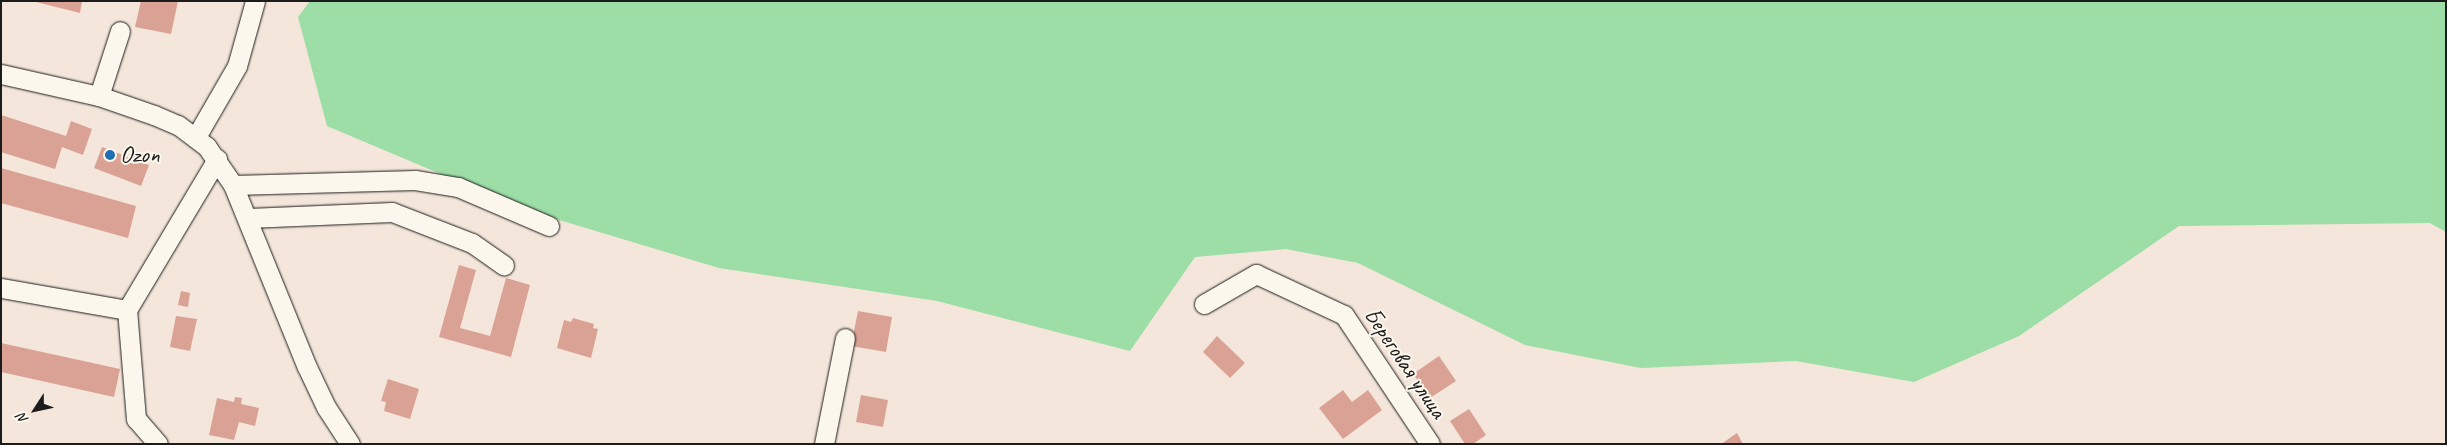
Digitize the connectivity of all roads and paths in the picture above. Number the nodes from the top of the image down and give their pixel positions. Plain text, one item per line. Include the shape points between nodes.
1 (255, 1) edge
2 (120, 31) dead end
3 (1, 74) edge
4 (99, 96) junction
5 (196, 137) junction
6 (217, 159) junction
7 (233, 185) junction
8 (248, 218) junction
9 (549, 226) dead end
10 (504, 265) dead end
11 (1, 288) edge
12 (1204, 304) dead end
13 (127, 310) junction
14 (845, 338) dead end
15 (158, 444) edge
16 (350, 444) edge
17 (824, 444) edge
18 (1430, 444) edge

1 - 5 street via 238,66
2 - 4 street
3 - 4 street
4 - 5 street via 154,115
5 - 6 street
6 - 7 street
6 - 13 street
7 - 8 street
7 - 9 street via 415,180 458,187
8 - 10 street via 392,212 472,243
8 - 16 street via 307,367 326,408
11 - 13 street
12 - 18 street, Береговая улица via 1256,274 1344,315
13 - 15 street via 136,419
14 - 17 street

